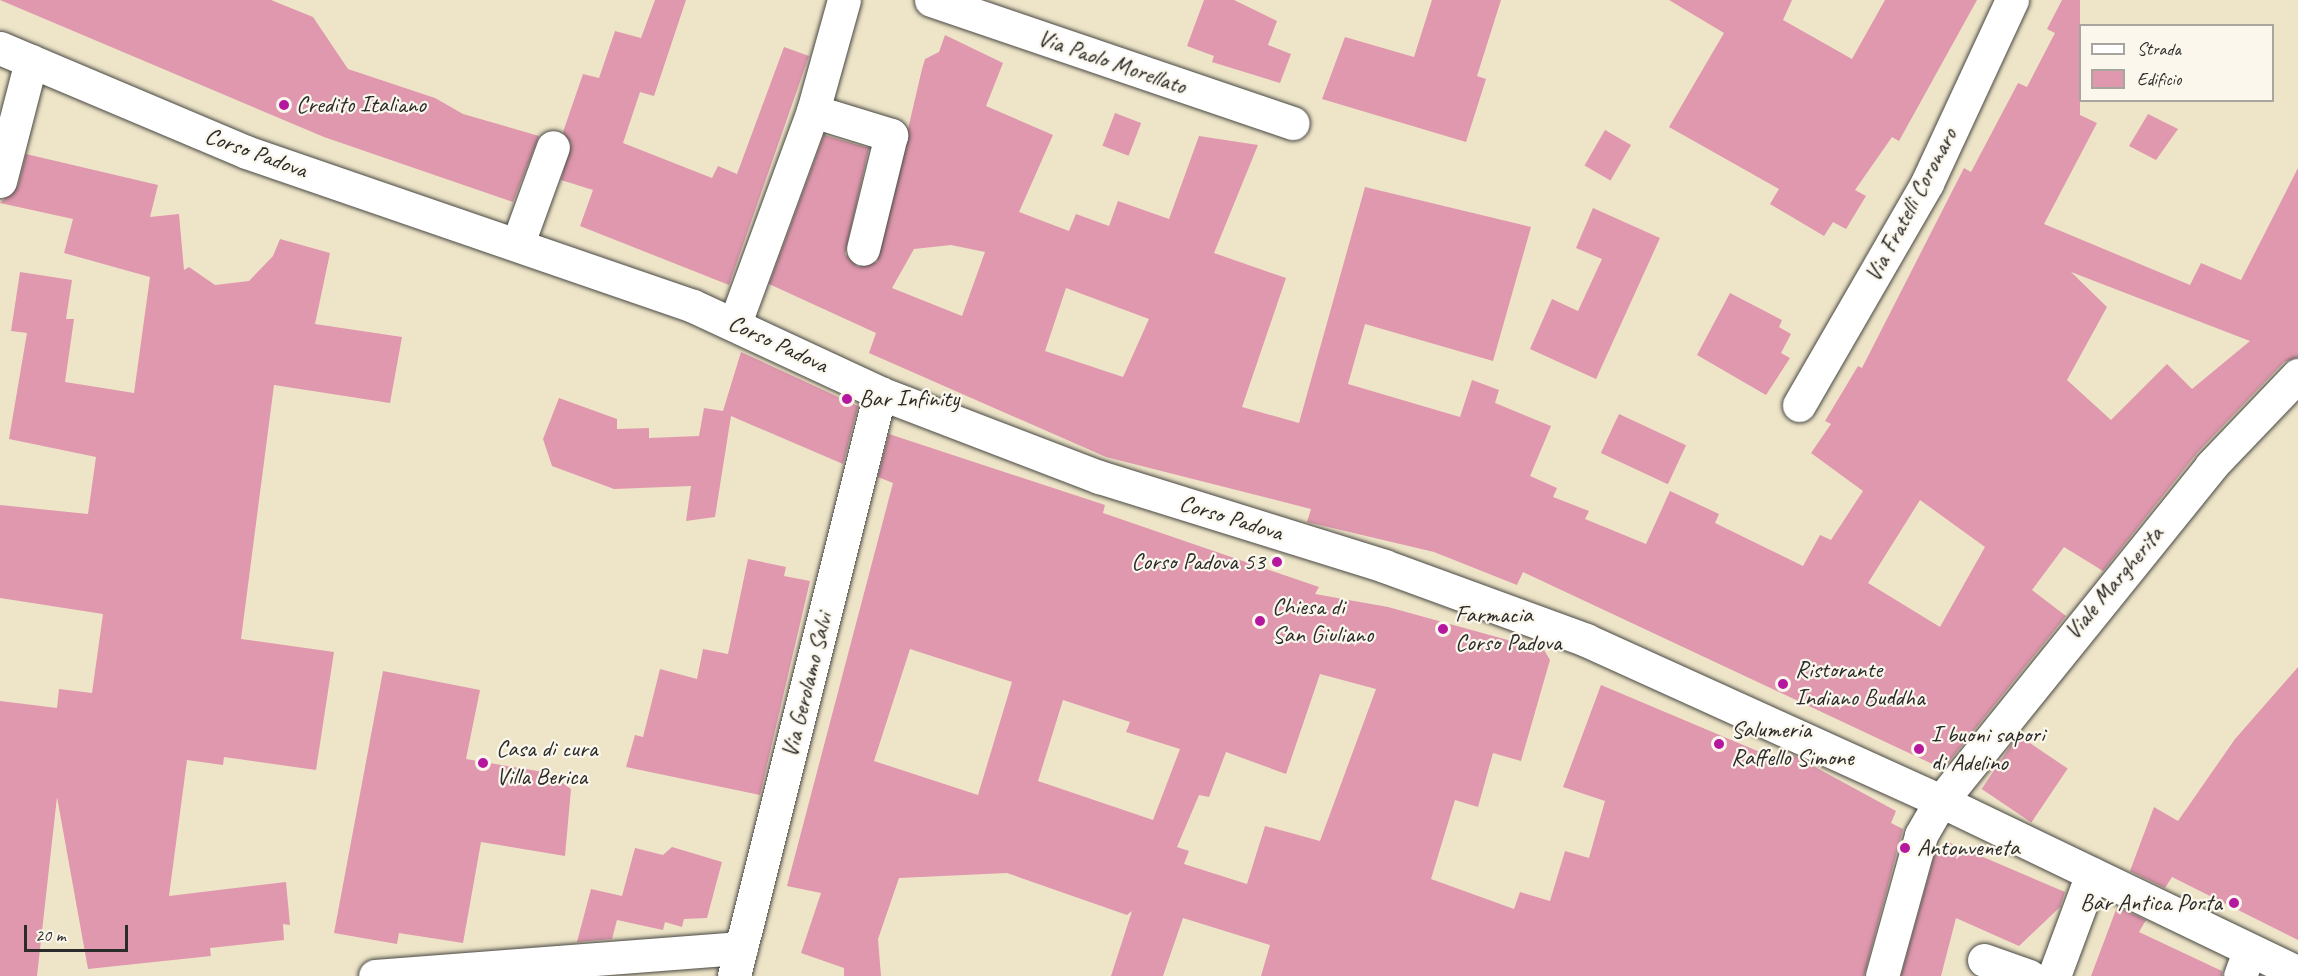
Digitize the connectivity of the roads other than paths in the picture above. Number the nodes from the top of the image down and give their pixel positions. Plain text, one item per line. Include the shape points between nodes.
1 (844, 0) edge
2 (931, 0) edge
3 (2013, 0) edge
4 (0, 48) edge
5 (31, 61) junction
6 (813, 111) junction
7 (1293, 123) dead end
8 (553, 147) dead end
9 (0, 181) edge
10 (518, 243) junction
11 (863, 249) dead end
12 (735, 323) junction
13 (2298, 375) edge
14 (880, 393) junction
15 (1799, 405) dead end
16 (1941, 801) junction
17 (2092, 873) junction
18 (1984, 960) dead end
19 (738, 962) edge
20 (2244, 964) edge
21 (2298, 973) edge
22 (375, 976) edge
23 (1882, 976) edge
24 (2029, 976) edge
25 (2054, 976) edge

1 - 6 street
2 - 7 street, Via Paolo Morellato
3 - 15 street, Via Fratelli Coronaro via 1927,183
4 - 5 street, Corso Padova
5 - 9 street
5 - 10 street, Corso Padova via 246,152
6 - 11 street via 891,135
6 - 12 street
8 - 10 street
10 - 12 street, Corso Padova
12 - 14 street, Corso Padova
13 - 16 street, Viale Margherita via 2211,466
14 - 16 street, Corso Padova via 1099,477 1384,566 1586,640
14 - 19 street, Via Gerolamo Salvi
16 - 17 street, Corso Padova
16 - 23 street, Viale Margherita via 1921,835
17 - 20 street, Corso Padova
17 - 25 street
18 - 24 street
19 - 22 street
20 - 21 street, Corso Padova

